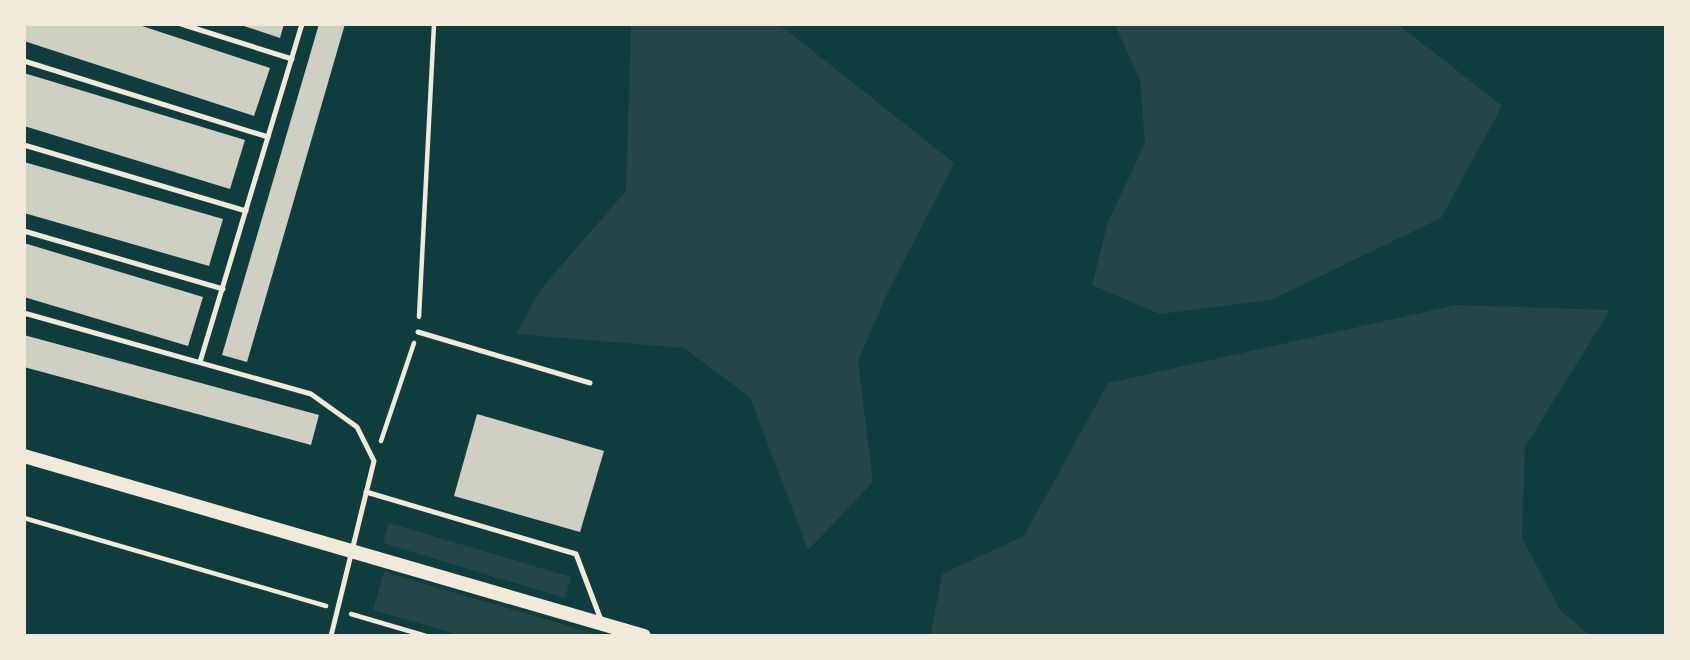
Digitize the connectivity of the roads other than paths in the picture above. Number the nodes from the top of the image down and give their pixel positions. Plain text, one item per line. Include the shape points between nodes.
1 (181, 24) edge
2 (302, 24) edge
3 (292, 59) junction
4 (24, 61) edge
5 (268, 136) junction
6 (24, 145) edge
7 (246, 211) junction
8 (24, 231) edge
9 (223, 289) junction
10 (24, 313) edge
11 (418, 332) road end
12 (200, 362) junction
13 (590, 383) dead end
14 (24, 456) edge
15 (366, 492) junction
16 (352, 551) junction
17 (602, 623) junction
18 (331, 635) edge
19 (644, 635) edge

1 - 3 lane
2 - 3 lane
3 - 5 lane
4 - 5 lane
5 - 7 lane
6 - 7 lane
7 - 9 lane
8 - 9 lane
9 - 12 lane
10 - 12 lane
11 - 13 lane
12 - 15 lane via 311,394 357,427 374,461
14 - 16 main road
15 - 16 lane
15 - 17 lane via 576,554
16 - 17 main road
16 - 18 lane
17 - 19 main road

